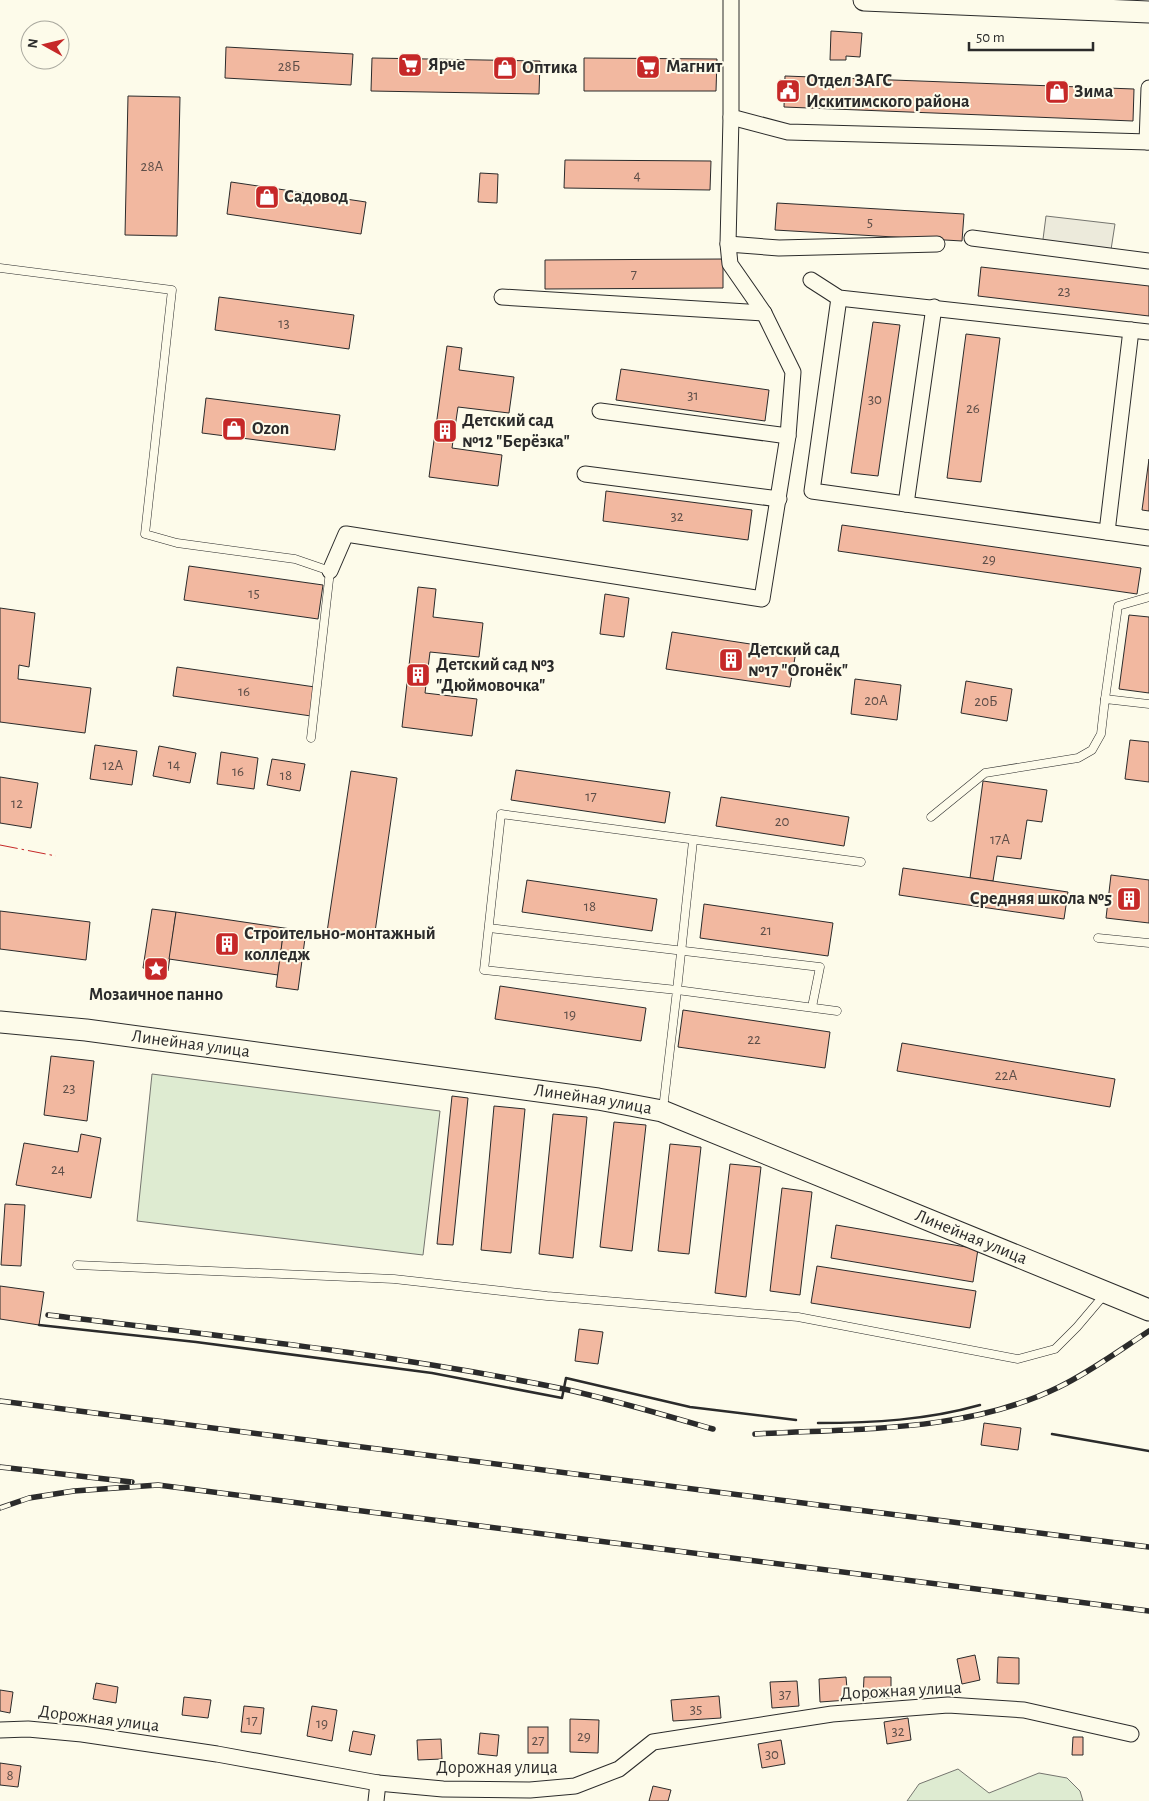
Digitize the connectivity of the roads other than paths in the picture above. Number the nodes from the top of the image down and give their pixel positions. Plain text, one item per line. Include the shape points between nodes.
1 (731, 0) edge
2 (864, 0) edge
3 (1149, 12) edge
4 (1149, 88) edge
5 (731, 116) junction
6 (1148, 142) edge
7 (972, 238) dead end
8 (728, 244) junction
9 (937, 244) dead end
10 (1149, 261) edge
11 (0, 268) edge
12 (811, 280) dead end
13 (502, 297) dead end
14 (839, 298) junction
15 (934, 307) junction
16 (764, 313) junction
17 (1131, 330) junction
18 (1149, 332) edge
19 (600, 411) dead end
20 (788, 436) junction
21 (585, 474) dead end
22 (779, 498) junction
23 (906, 504) junction
24 (1107, 532) junction
25 (1149, 538) edge
26 (330, 571) junction
27 (1149, 597) edge
28 (1106, 699) junction
29 (1149, 704) edge
30 (311, 738) dead end
31 (931, 817) dead end
32 (693, 841) junction
33 (861, 862) dead end
34 (489, 928) junction
35 (1098, 938) dead end
36 (1149, 943) edge
37 (681, 951) junction
38 (677, 990) junction
39 (812, 1007) junction
40 (837, 1011) dead end
41 (0, 1022) edge
42 (662, 1111) junction
43 (76, 1265) dead end
44 (1106, 1292) junction
45 (1149, 1310) edge
46 (0, 1730) edge
47 (1131, 1734) dead end
48 (378, 1783) junction
49 (376, 1801) edge

1 - 5 street
2 - 3 main road
4 - 6 street
5 - 6 street via 788,132
5 - 8 street
7 - 10 street
8 - 9 street via 779,248
8 - 16 street via 730,264
11 - 26 lane via 172,290 145,534 177,543 295,559
12 - 14 street
13 - 16 street
14 - 15 street
14 - 23 street via 812,491
15 - 17 street
15 - 23 street
16 - 20 street via 793,372
17 - 18 street
17 - 24 street
19 - 20 street
20 - 22 street
21 - 22 street
22 - 26 street via 762,599 346,534
23 - 24 street
24 - 25 street
26 - 30 lane
27 - 28 lane via 1118,606
28 - 29 lane
28 - 31 lane via 1101,734 1092,750 1078,758 985,773
32 - 33 lane
32 - 34 lane via 501,814
32 - 37 lane
34 - 37 lane
34 - 38 lane via 484,970
35 - 36 lane
37 - 38 lane
37 - 39 lane via 820,967
38 - 39 lane
38 - 42 lane
39 - 40 lane
41 - 42 main road, Линейная улица via 105,1032 598,1099
42 - 44 main road, Линейная улица
43 - 44 lane via 394,1279 798,1318 1018,1359 1055,1349
44 - 45 main road, Линейная улица
46 - 48 street, Дорожная улица via 82,1734
47 - 48 street, Дорожная улица via 1024,1710 948,1705 832,1714 653,1742 620,1769 575,1786 520,1790 443,1789
48 - 49 street

